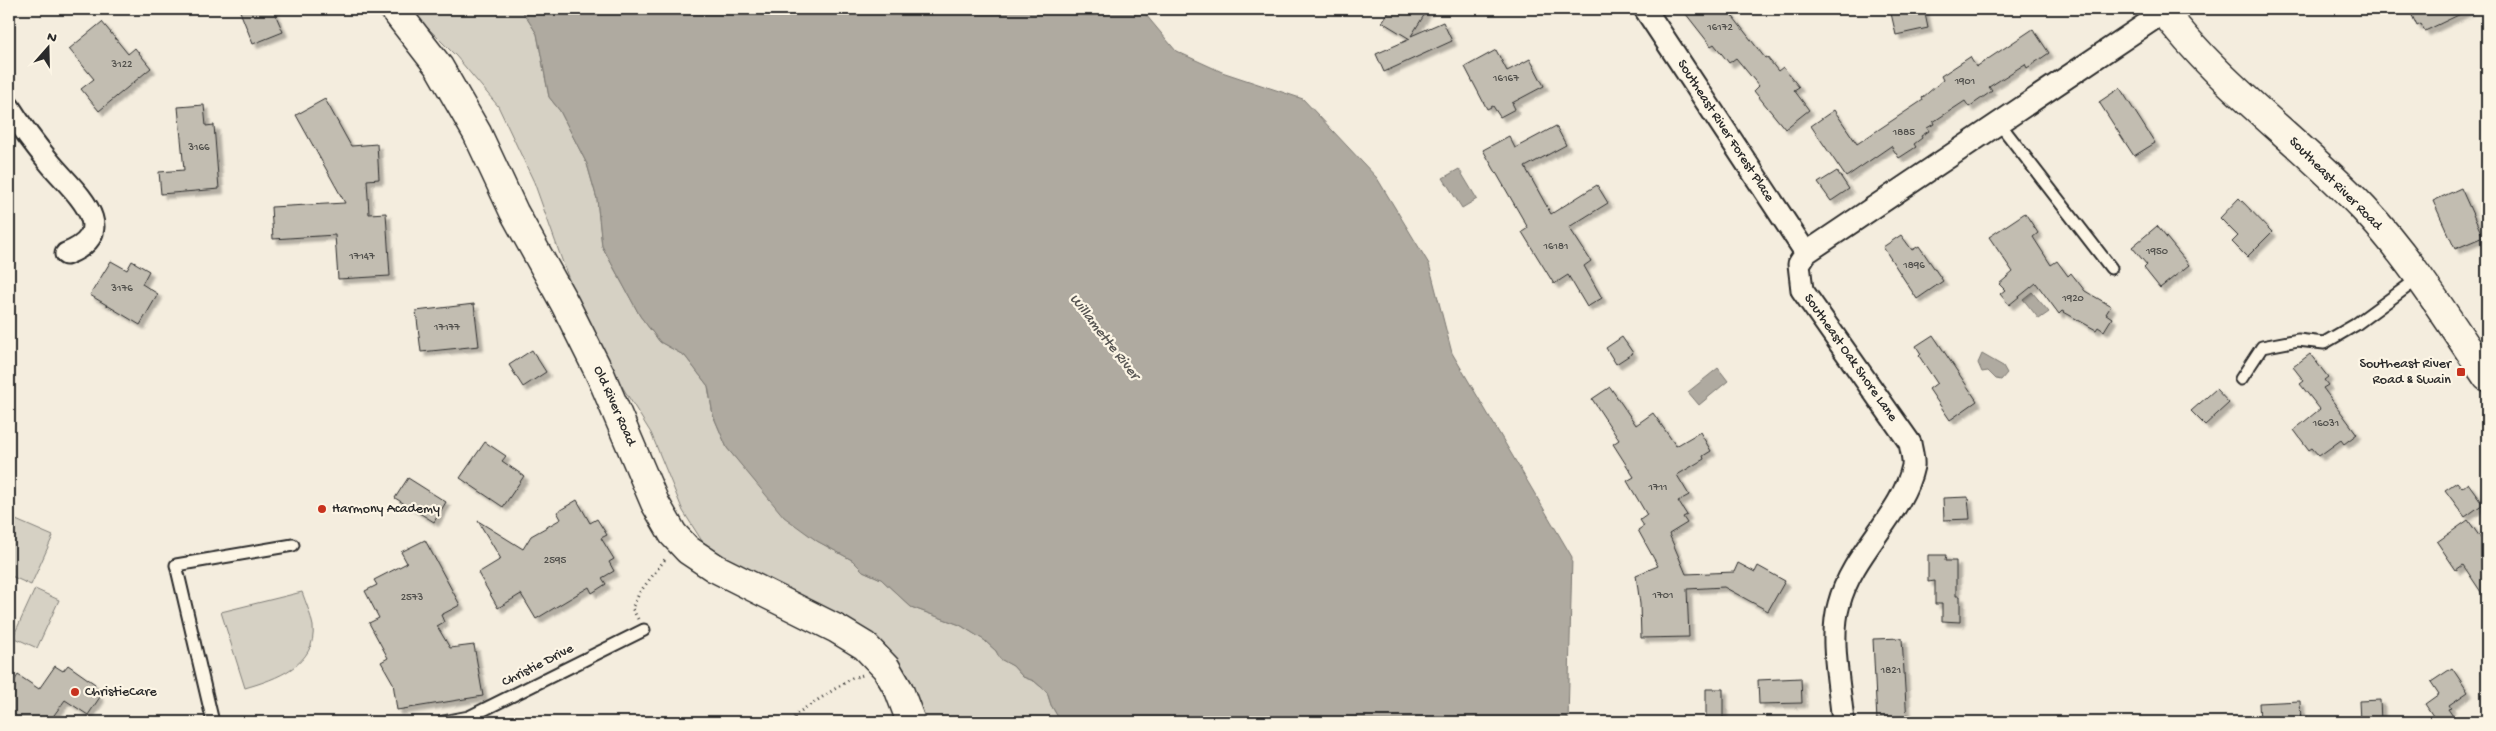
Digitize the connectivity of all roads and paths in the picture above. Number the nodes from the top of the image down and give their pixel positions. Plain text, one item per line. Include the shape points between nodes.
1 (394, 9) edge
2 (1644, 9) edge
3 (2163, 10) edge
4 (9, 107) edge
5 (1999, 123) junction
6 (1806, 253) junction
7 (66, 254) dead end
8 (2112, 268) dead end
9 (2419, 278) junction
10 (2487, 377) edge
11 (2241, 379) dead end
12 (682, 543) junction
13 (293, 545) dead end
14 (644, 630) joint
15 (852, 678) dead end
16 (213, 722) edge
17 (444, 722) edge
18 (792, 722) edge
19 (911, 722) edge
20 (1843, 722) edge

1 - 12 street, Old River Road via 439,67 477,133 514,212 601,376 655,503 672,534
2 - 6 street, Southeast River Forest Place
3 - 5 street
3 - 9 street, Southeast River Road via 2232,86 2365,210
4 - 7 street via 28,136 91,211 93,225 88,239 78,249
5 - 6 street
5 - 8 lane
6 - 20 street, Southeast Oak Shore Lane via 1799,264 1802,290 1910,443 1913,464 1898,501 1863,551 1838,604 1835,632
9 - 10 street, Southeast River Road
9 - 11 lane via 2355,325 2324,343 2298,340 2262,348
12 - 14 path via 659,564 632,608
12 - 19 street, Old River Road via 714,568 844,632 865,646 886,668 899,690
13 - 16 lane via 176,565
14 - 17 lane, Christie Drive via 470,717
15 - 18 path via 796,714

